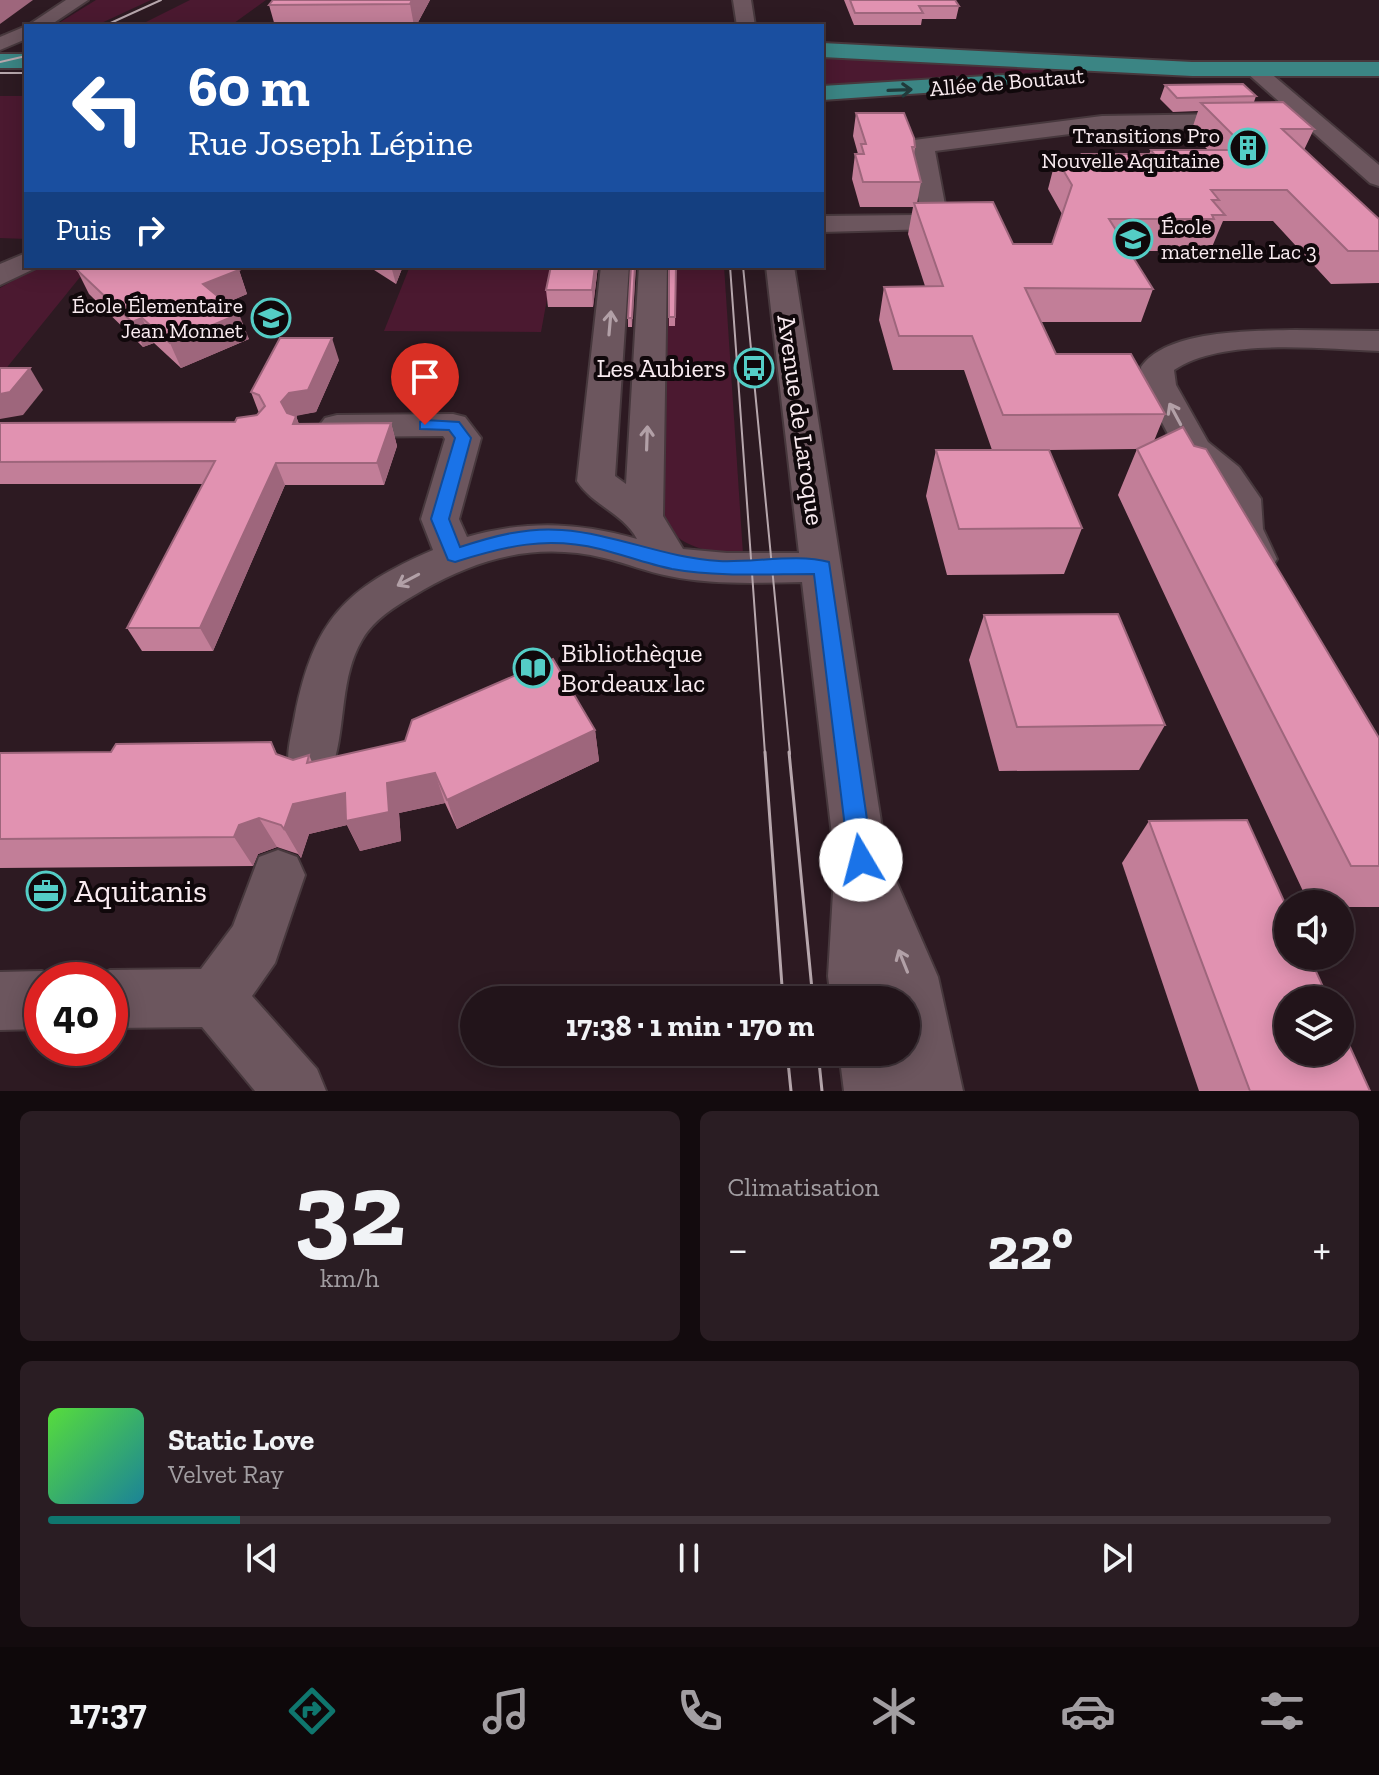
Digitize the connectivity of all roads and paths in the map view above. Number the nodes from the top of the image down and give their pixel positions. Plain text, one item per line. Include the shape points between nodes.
1 (79, 0) edge
2 (742, 0) edge
3 (39, 24) edge
4 (746, 24) edge
5 (824, 50) edge
6 (8, 54) edge
7 (1192, 69) junction
8 (1254, 69) junction
9 (1379, 69) edge
10 (24, 78) edge
11 (824, 93) edge
12 (1312, 120) junction
13 (1379, 178) edge
14 (824, 224) edge
15 (24, 263) edge
16 (615, 268) edge
17 (653, 268) edge
18 (780, 268) edge
19 (0, 276) edge
20 (1379, 341) edge
21 (310, 426) edge
22 (644, 516) junction
23 (455, 555) junction
24 (670, 562) junction
25 (822, 567) junction
26 (1275, 588) edge
27 (310, 766) edge
28 (861, 860) junction
29 (278, 875) dead end
30 (858, 986) edge
31 (215, 998) junction
32 (128, 999) edge
33 (24, 1000) edge
34 (0, 1001) edge
35 (871, 1066) edge
36 (295, 1091) edge
37 (875, 1091) edge
38 (932, 1091) edge

1 - 3 street
2 - 4 street
5 - 7 main road, Allée de Boutaut
6 - 10 main road
7 - 8 main road, Allée de Boutaut
11 -> 7 main road, Allée de Boutaut
8 - 9 main road, Allée de Boutaut
8 - 12 street
12 - 13 street
12 - 14 street via 1102,123 922,145 933,210 923,223
15 - 19 street
22 -> 16 street via 596,481
22 -> 17 street
18 - 25 street, Avenue de Laroque
26 -> 20 street via 1243,529 1242,499 1226,476 1194,449 1159,385 1157,367 1166,358 1222,343
21 - 23 street via 453,425 463,438 440,519
22 - 24 street
23 - 24 street via 511,538 562,536
23 -> 27 street via 378,596 347,627 328,671
24 - 25 street via 718,568
25 - 28 street, Avenue de Laroque
28 - 30 street, Avenue de Laroque
38 -> 28 street, Avenue de Laroque via 909,977
29 - 31 street via 255,943
31 - 32 street
31 - 36 street
33 - 34 street
35 - 37 street

